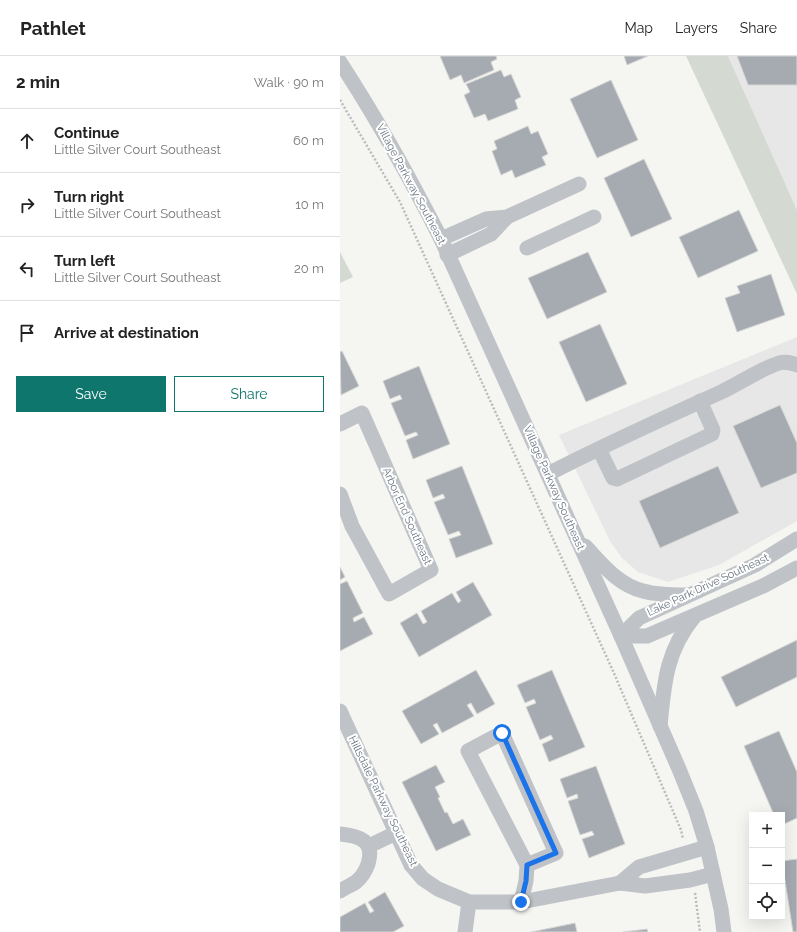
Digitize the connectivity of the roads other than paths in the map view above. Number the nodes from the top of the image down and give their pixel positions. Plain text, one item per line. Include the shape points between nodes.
1 (340, 62) edge
2 (579, 184) dead end
3 (507, 217) junction
4 (594, 217) dead end
5 (441, 239) junction
6 (527, 248) dead end
7 (447, 255) junction
8 (797, 365) edge
9 (700, 401) junction
10 (340, 424) edge
11 (599, 449) junction
12 (548, 474) junction
13 (340, 494) edge
14 (346, 530) edge
15 (576, 537) junction
16 (797, 539) edge
17 (797, 568) edge
18 (689, 596) junction
19 (694, 616) junction
20 (621, 636) junction
21 (340, 711) edge
22 (660, 728) junction
23 (396, 833) junction
24 (340, 834) edge
25 (369, 846) junction
26 (707, 847) junction
27 (527, 865) junction
28 (713, 874) junction
29 (620, 883) junction
30 (340, 892) edge
31 (470, 902) junction
32 (521, 902) junction
33 (465, 932) edge
34 (724, 932) edge

1 - 5 street, Village Parkway Southeast via 369,106
2 - 3 street
3 - 5 street via 486,219
3 - 7 street via 491,234
4 - 6 street
5 - 7 street, Village Parkway Southeast
7 - 12 street, Village Parkway Southeast
8 - 9 street via 781,362
9 - 11 street
9 - 11 street via 713,430 712,434 617,479 613,478
10 - 14 street, Arbor End Southeast via 362,413 431,570 389,594
11 - 12 street
12 - 15 street, Village Parkway Southeast
13 - 14 street, Arbor End Southeast
15 - 18 street via 612,574 627,585 657,594
15 - 20 street, Village Parkway Southeast
16 - 18 street, Lake Park Drive Southeast via 755,565
17 - 19 street, Lake Park Drive Southeast
18 - 20 street, Lake Park Drive Southeast via 639,618
19 - 20 street, Lake Park Drive Southeast via 647,636
19 - 22 street via 670,657
20 - 22 street, Village Parkway Southeast
21 - 23 street, Hillsdale Parkway Southeast
22 - 26 street, Village Parkway Southeast via 696,811
23 - 25 street
23 - 31 street, Hillsdale Parkway Southeast via 411,865 423,879 438,889
24 - 25 street via 351,835
25 - 30 street via 370,857 366,869 356,881
26 - 28 street, Village Parkway Southeast
26 - 29 street, Hillsdale Parkway Southeast via 639,867
27 - 27 street via 468,751 502,733 556,853
27 - 32 street
28 - 29 street, Hillsdale Parkway Southeast via 645,886
28 - 34 street, Village Parkway Southeast
29 - 32 street, Hillsdale Parkway Southeast
31 - 32 street, Hillsdale Parkway Southeast
31 - 33 street

